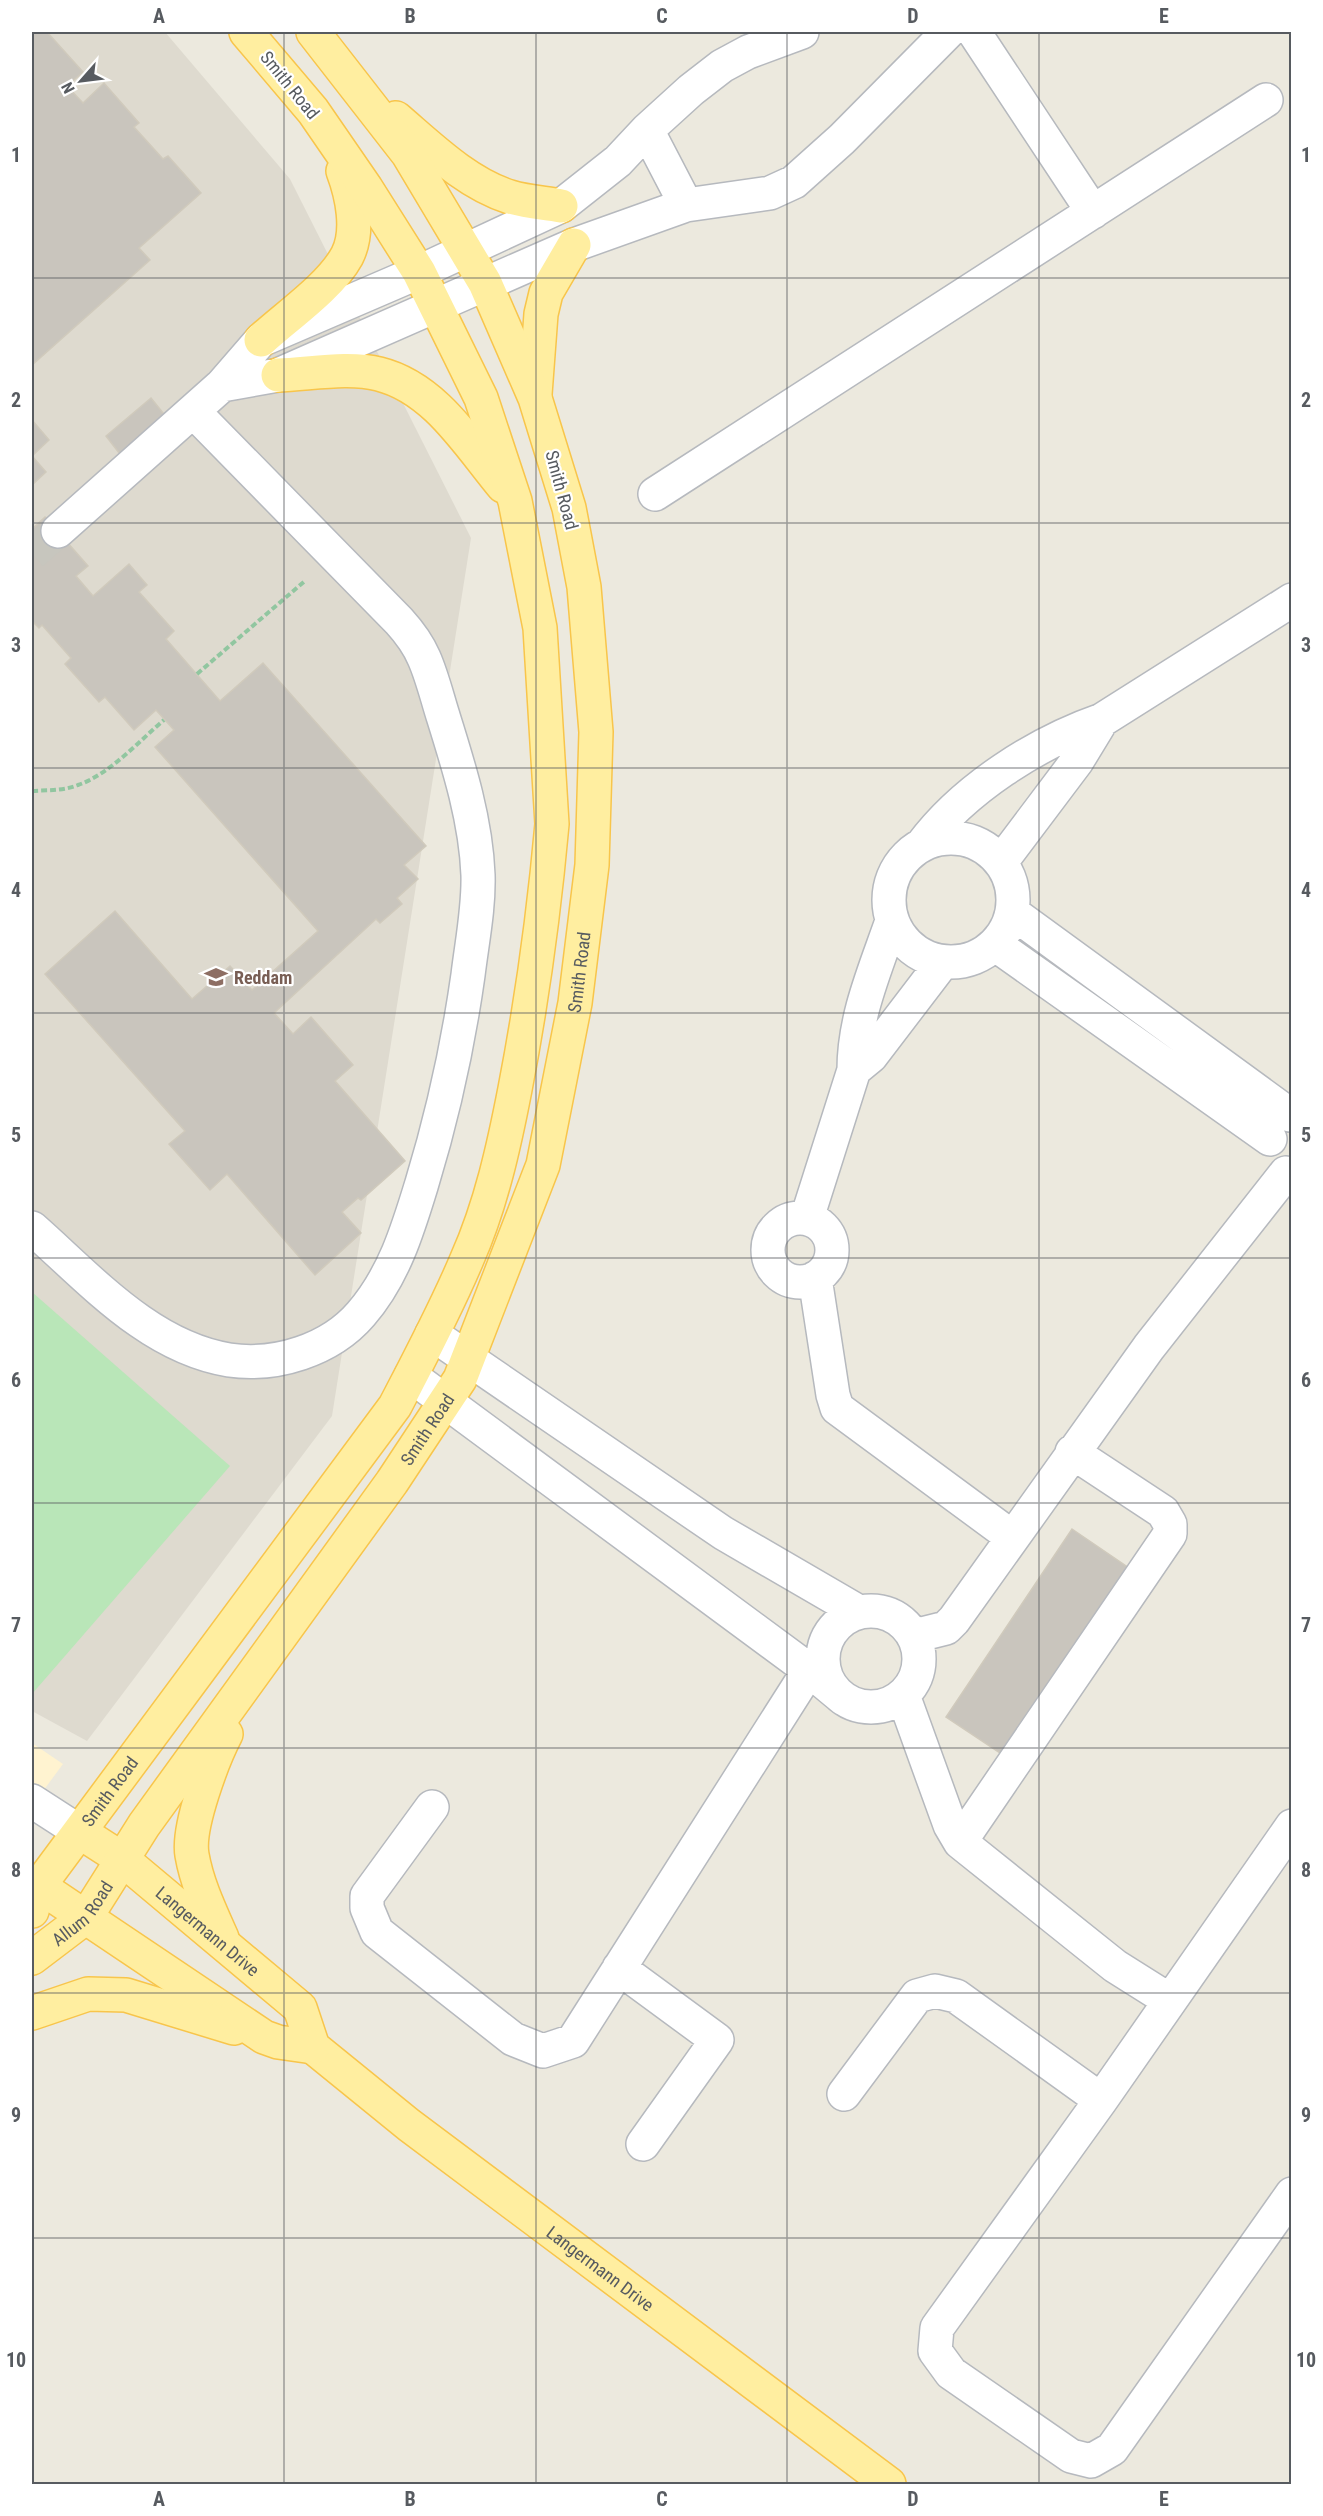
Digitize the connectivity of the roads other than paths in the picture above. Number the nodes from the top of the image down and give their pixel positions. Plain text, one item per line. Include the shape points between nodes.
1 (246, 32) edge
2 (313, 32) edge
3 (802, 32) edge
4 (948, 32) edge
5 (974, 32) edge
6 (356, 84) junction
7 (1266, 100) dead end
8 (647, 130) junction
9 (332, 140) junction
10 (686, 205) junction
11 (561, 206) junction
12 (1093, 212) junction
13 (574, 245) junction
14 (467, 250) junction
15 (419, 272) junction
16 (485, 283) junction
17 (435, 304) junction
18 (261, 340) junction
19 (278, 375) junction
20 (222, 385) junction
21 (535, 398) junction
22 (193, 411) junction
23 (656, 494) dead end
24 (515, 501) junction
25 (58, 531) tunnel mouth
26 (1292, 600) edge
27 (1102, 720) junction
28 (552, 824) junction
29 (594, 826) junction
30 (922, 845) junction
31 (1001, 862) junction
32 (1013, 913) junction
33 (892, 921) junction
34 (996, 945) junction
35 (942, 963) junction
36 (1129, 997) junction
37 (1110, 1026) junction
38 (854, 1070) junction
39 (1284, 1123) edge
40 (1288, 1174) edge
41 (807, 1218) junction
42 (32, 1228) edge
43 (815, 1278) junction
44 (432, 1334) junction
45 (469, 1358) junction
46 (411, 1376) junction
47 (446, 1401) junction
48 (1072, 1452) junction
49 (1012, 1537) junction
50 (859, 1612) junction
51 (914, 1636) junction
52 (266, 1658) junction
53 (809, 1670) junction
54 (903, 1695) junction
55 (844, 1700) junction
56 (32, 1801) edge
57 (432, 1807) dead end
58 (1292, 1826) edge
59 (80, 1832) junction
60 (960, 1842) junction
61 (122, 1859) junction
62 (34, 1893) edge
63 (86, 1917) junction
64 (224, 1943) junction
65 (32, 1958) edge
66 (619, 1968) junction
67 (1169, 2000) junction
68 (32, 2013) edge
69 (264, 2037) junction
70 (313, 2047) junction
71 (844, 2094) dead end
72 (1101, 2100) junction
73 (644, 2144) dead end
74 (1292, 2194) edge
75 (889, 2484) edge

1 - 9 main road, Smith Road via 313,111
2 - 6 main road, Smith Road
3 - 8 street via 722,66
4 - 10 street via 794,182 770,193
5 - 12 street
6 - 11 main road via 451,165 491,189 511,197
6 - 14 main road, Smith Road via 408,154
7 - 12 street
8 - 10 street
8 - 11 street via 618,162
9 - 15 main road, Smith Road
9 - 18 main road via 352,194 354,213 348,255 325,283
10 - 13 street
11 - 14 street
12 - 23 street
13 - 16 street
13 - 21 main road via 546,293
14 - 15 street
14 - 16 main road, Smith Road
15 - 17 main road, Smith Road
15 - 18 street
16 - 17 street
16 - 21 main road, Smith Road
17 - 19 street
17 - 24 main road, Smith Road via 481,398
18 - 20 street
19 - 20 street
19 - 24 main road via 377,374 404,383 426,396
20 - 22 street
21 - 29 main road, Smith Road via 569,508 584,587 596,732
22 - 25 street
22 - 42 street via 399,621 424,658 457,760 477,848 476,915 456,1049 438,1130 408,1229 392,1267 359,1316 337,1335 291,1356 230,1360 168,1339 145,1327
24 - 28 main road, Smith Road via 540,628
26 - 27 street
27 - 30 street via 1074,729 1028,755 956,806
27 - 31 street via 1077,761
28 - 29 main road
28 - 44 main road, Smith Road via 531,1011 501,1158 468,1258
29 - 45 main road, Smith Road via 575,1003 543,1165
30 - 31 street via 943,838 964,839 985,848
30 - 33 street via 903,861 891,883
31 - 32 street via 1012,887
32 - 34 street
32 - 36 street
33 - 35 street via 912,948
33 - 38 street via 859,1014
34 - 35 street via 971,960
34 - 37 street
35 - 38 street via 871,1056
36 - 37 street
36 - 39 street
37 - 39 street
38 - 41 street
39 - 40 street via 1272,1158
40 - 48 street via 1149,1347
41 - 43 street via 824,1229 832,1248 827,1266
41 - 43 street via 789,1219 779,1225 768,1243 768,1253 783,1278 805,1282
43 - 49 street via 837,1408
44 - 45 street
44 - 46 main road, Smith Road
45 - 47 main road, Smith Road
45 - 50 street via 723,1533
46 - 47 street
46 - 59 main road, Smith Road via 395,1406
47 - 52 main road, Smith Road
47 - 53 street
48 - 49 street
48 - 60 street via 1163,1512 1170,1524 1170,1534
49 - 51 street via 946,1628
50 - 51 street via 890,1615 904,1623
50 - 55 street via 844,1618 825,1643 825,1674
51 - 54 street via 919,1667
52 - 61 main road, Smith Road
52 - 64 main road via 216,1755 199,1805 191,1852 204,1898
53 - 55 street
53 - 66 street
54 - 55 street via 875,1708
54 - 60 street via 950,1825
56 - 59 street
57 - 66 street via 367,1896 367,1908 377,1932 513,2039 543,2051 573,2041
58 - 67 street
59 - 61 main road, Langermann Drive
59 - 62 main road
60 - 67 street via 1115,1966
61 - 63 main road, Allum Road
61 - 64 main road, Langermann Drive
62 - 63 main road
63 - 65 main road, Allum Road
63 - 69 main road
64 - 70 main road, Langermann Drive via 300,2008
66 - 73 street via 717,2040
67 - 72 street
68 - 69 main road via 88,1994 126,1995
69 - 70 main road
70 - 75 main road, Langermann Drive via 409,2126
71 - 72 street via 917,1996 935,1991 956,1996
72 - 74 street via 937,2328 935,2351 951,2373 1071,2456 1091,2462 1112,2449

